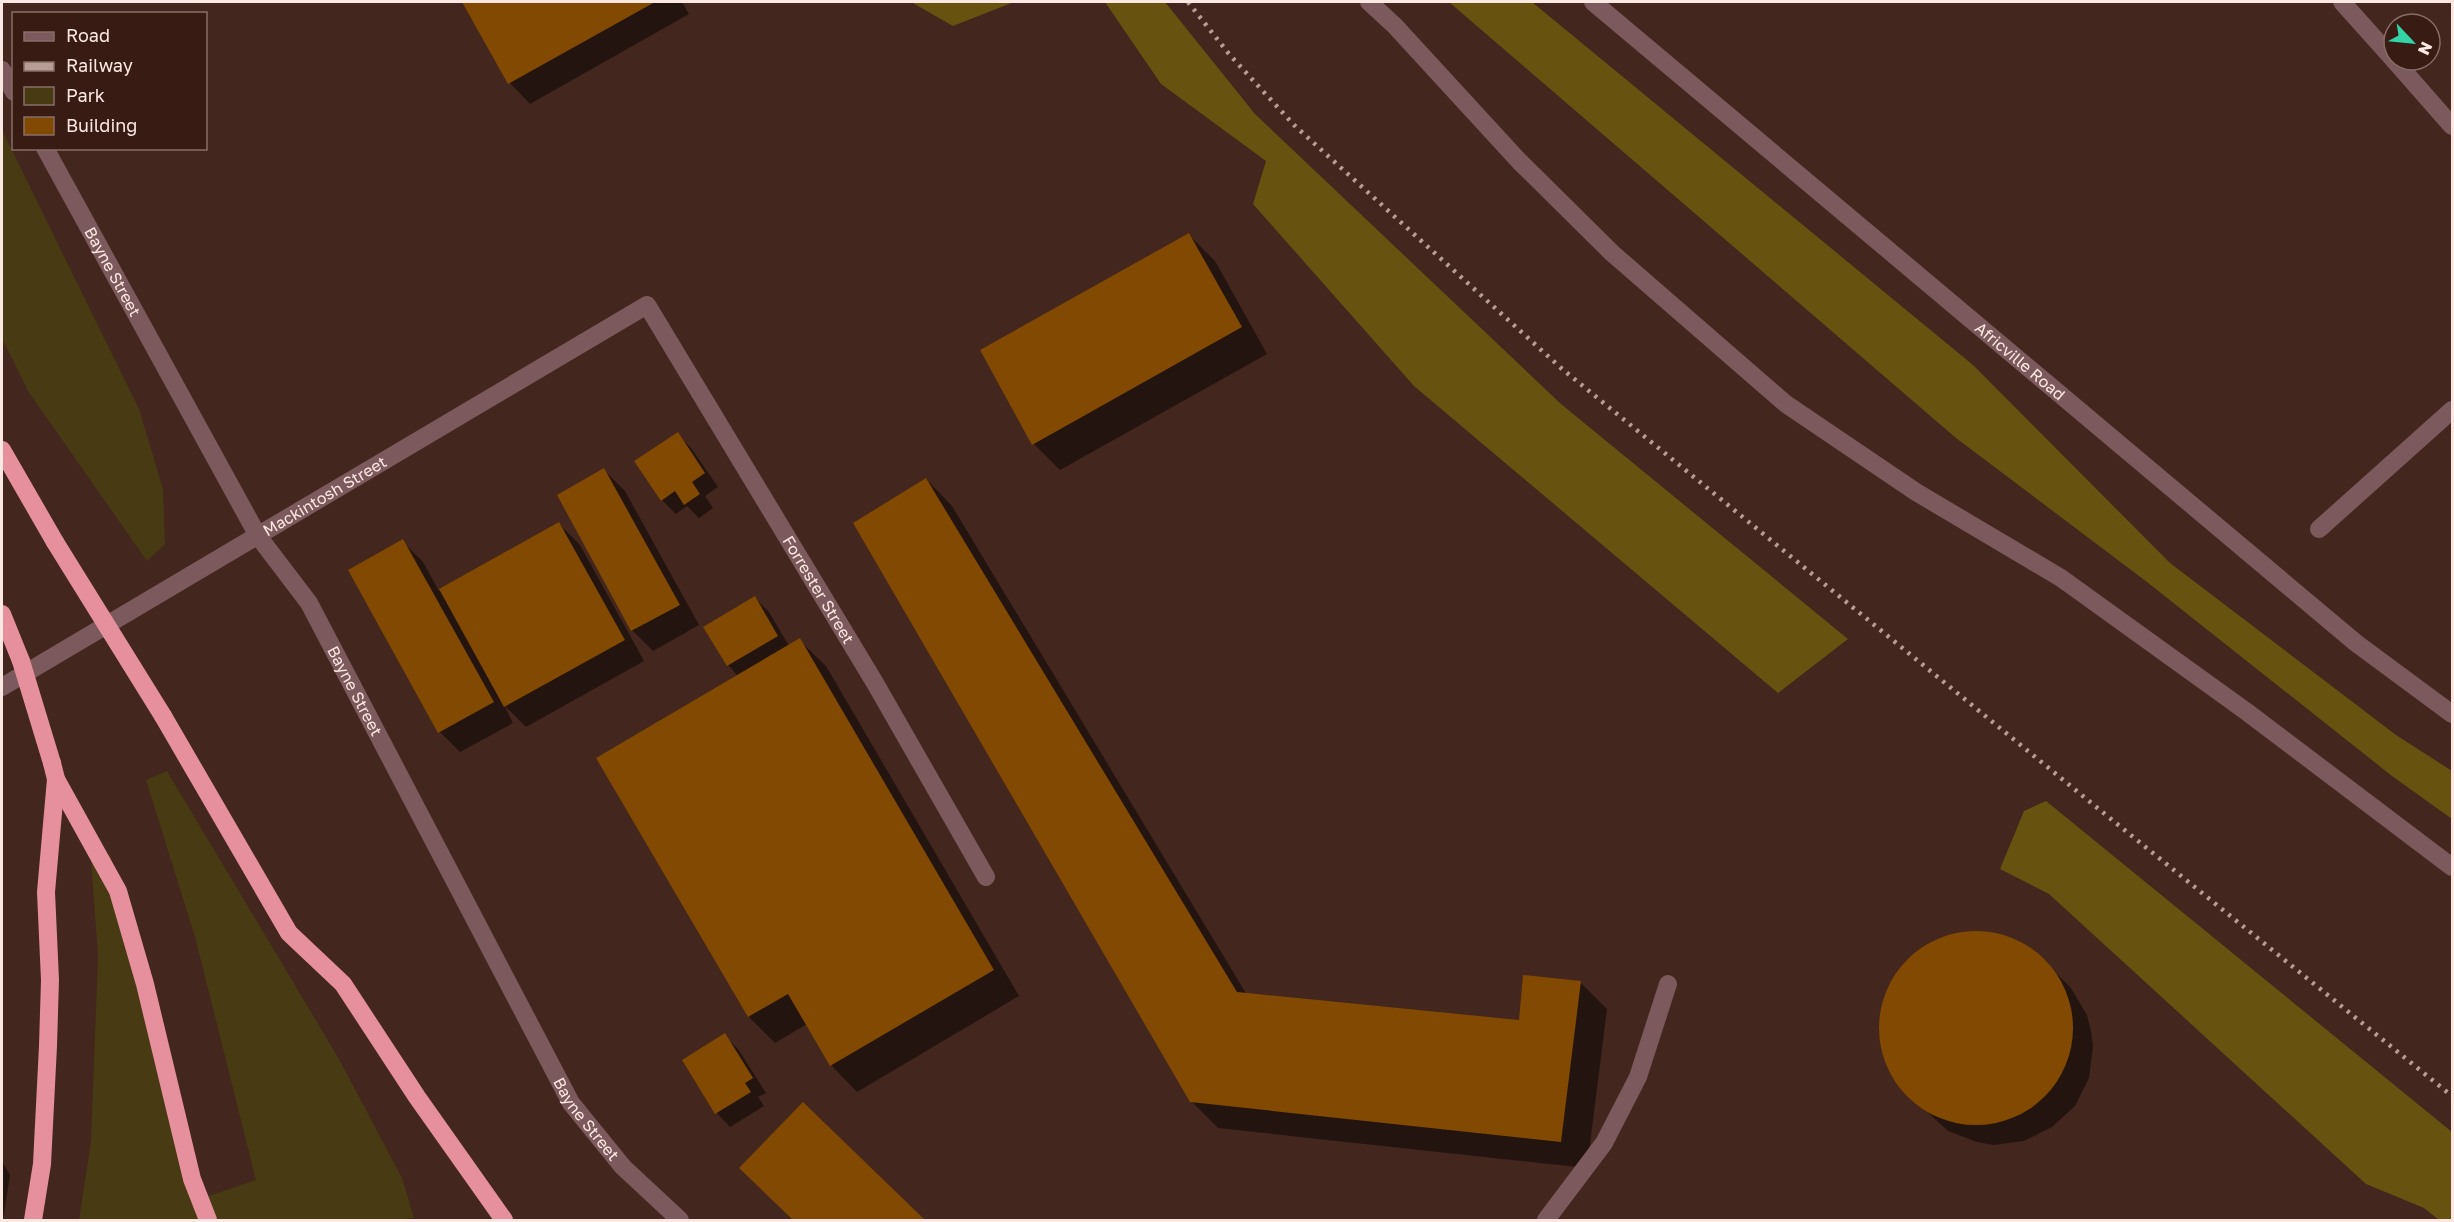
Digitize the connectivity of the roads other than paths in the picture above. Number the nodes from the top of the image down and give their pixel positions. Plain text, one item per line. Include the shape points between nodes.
1 (1369, 2) edge
2 (1593, 2) edge
3 (2342, 2) edge
4 (2382, 47) edge
5 (2, 70) edge
6 (2405, 72) edge
7 (12, 88) edge
8 (2452, 126) edge
9 (46, 150) edge
10 (647, 305) joint
11 (2452, 410) edge
12 (2, 450) edge
13 (2319, 530) dead end
14 (258, 536) junction
15 (2, 614) edge
16 (2, 687) edge
17 (2452, 714) edge
18 (54, 771) junction
19 (2452, 867) edge
20 (986, 877) dead end
21 (1668, 984) dead end
22 (33, 1221) edge
23 (208, 1221) edge
24 (504, 1221) edge
25 (680, 1221) edge
26 (1546, 1221) edge

1 - 19 street via 1612,253 1786,404 1916,492 2061,578
2 - 17 street, Africville Road via 2356,643
3 - 4 street
5 - 7 street
6 - 8 street
9 - 14 street, Bayne Street
10 - 14 street, Mackintosh Street
10 - 20 street, Forrester Street via 875,683
11 - 13 street
12 - 24 highway, bridge via 289,933 343,984
14 - 16 street, Mackintosh Street
14 - 25 street, Bayne Street via 309,603 571,1103 623,1167
15 - 18 highway, bridge via 21,661
18 - 22 highway via 46,892 50,980 47,1070 42,1164
18 - 23 highway via 118,891 145,984 192,1179
21 - 26 street via 1638,1077 1604,1143

